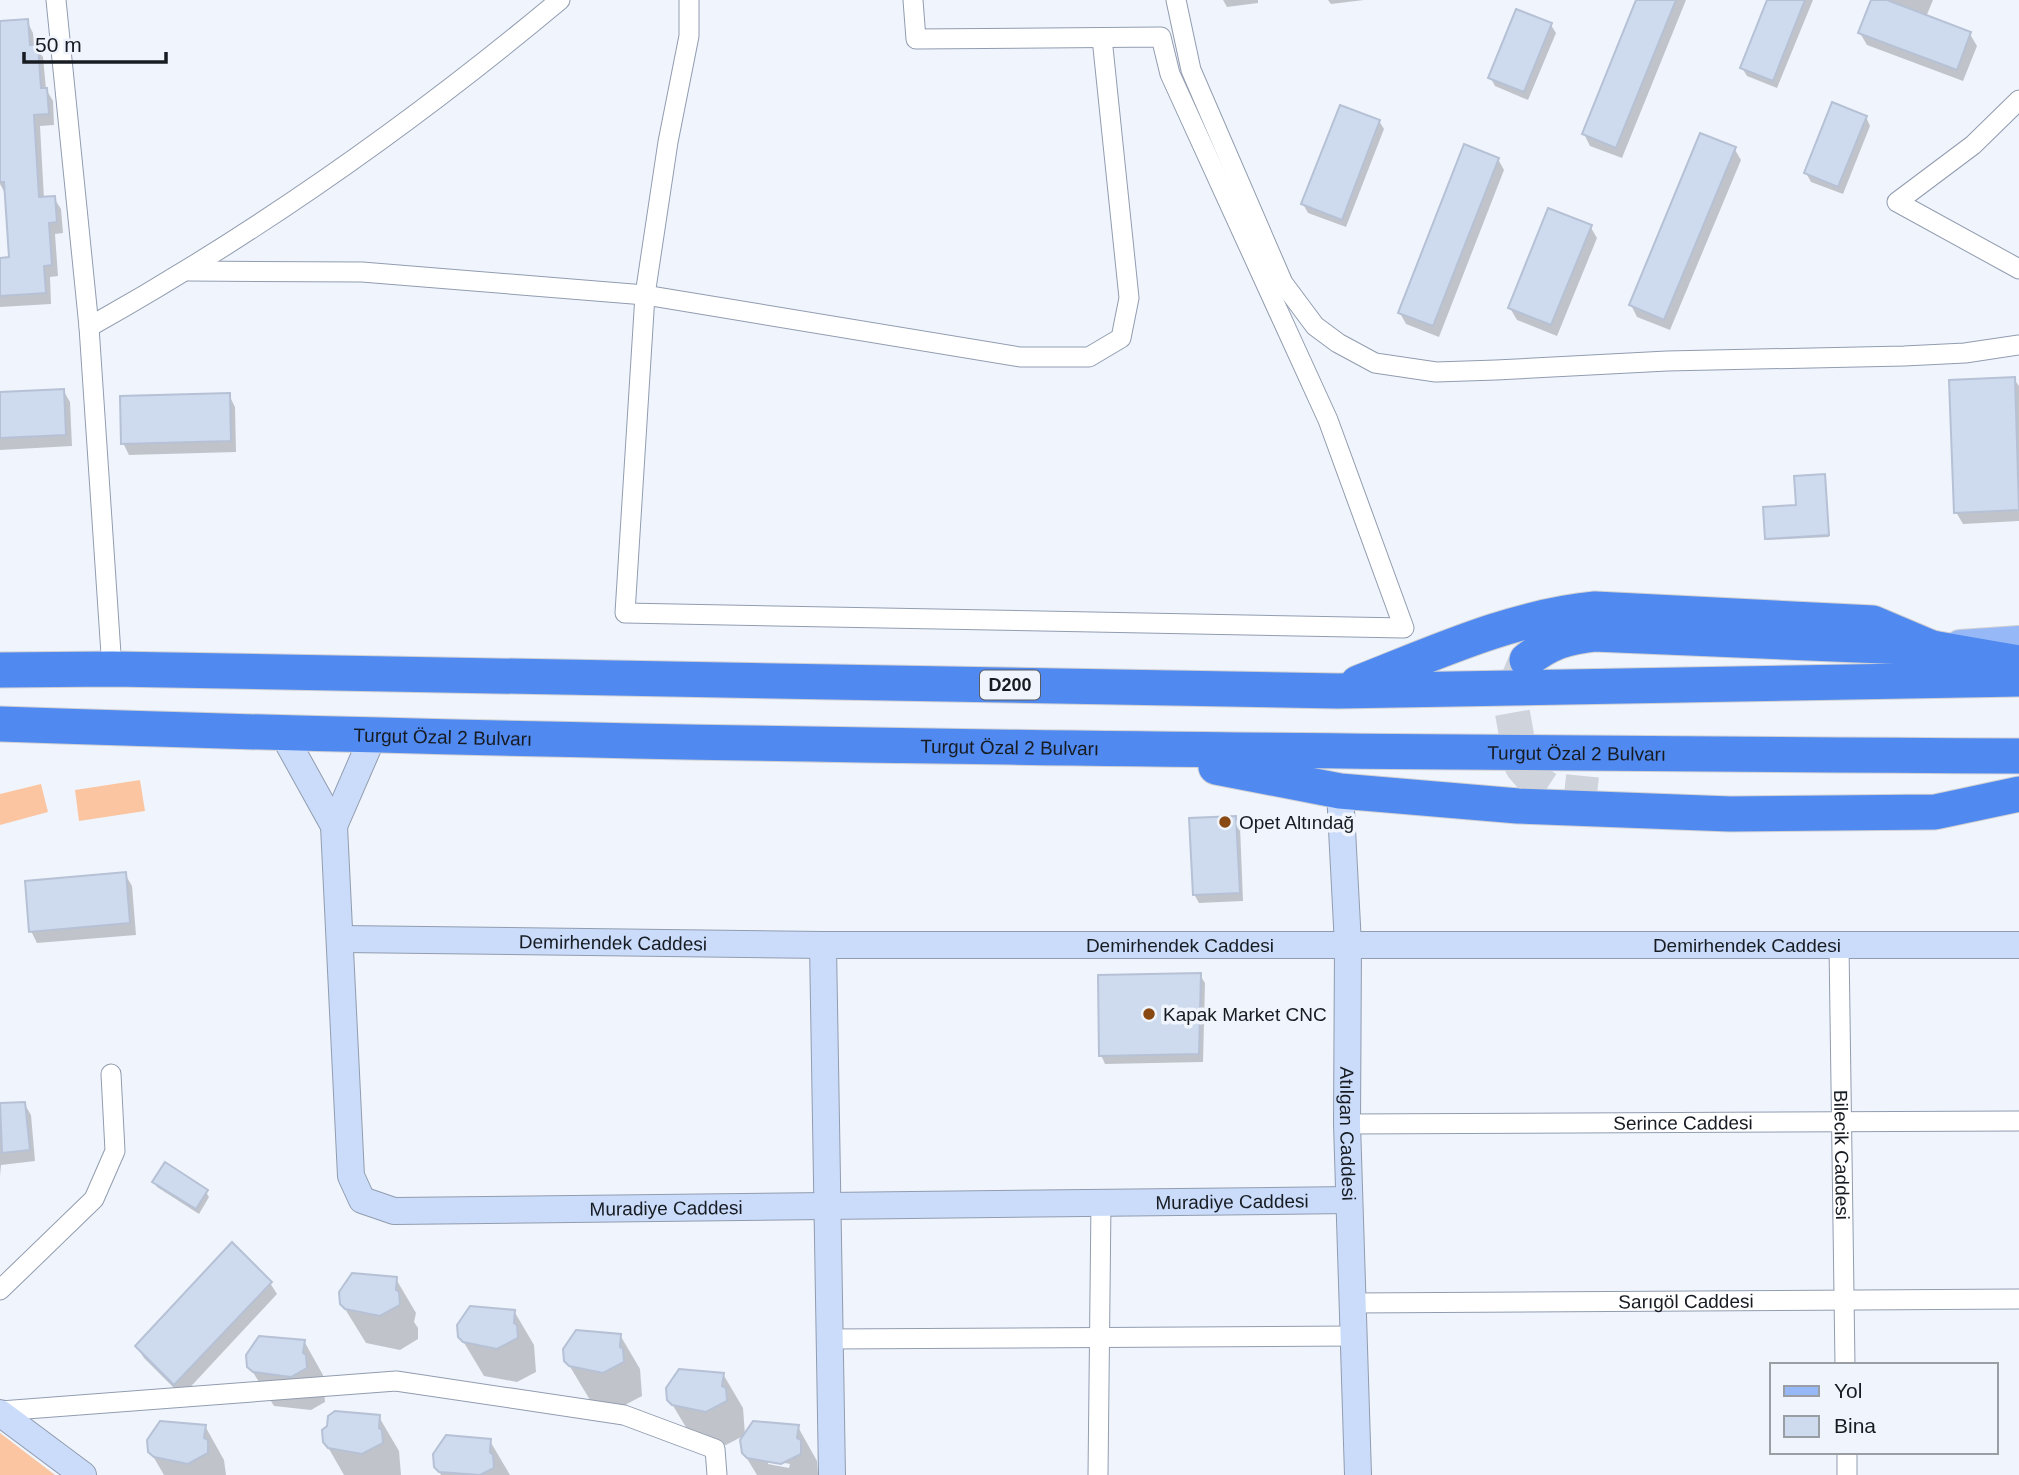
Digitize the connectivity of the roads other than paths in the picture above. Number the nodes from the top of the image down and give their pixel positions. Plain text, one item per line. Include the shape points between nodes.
1 (56, 0) edge
2 (560, 0) edge
3 (689, 0) edge
4 (913, 0) edge
5 (1176, 0) edge
6 (1102, 38) junction
7 (2019, 100) edge
8 (2019, 269) edge
9 (189, 271) junction
10 (645, 295) junction
11 (89, 327) junction
12 (2019, 345) edge
13 (2019, 641) edge
14 (1932, 648) junction
15 (1527, 660) tunnel mouth
16 (2019, 663) edge
17 (111, 669) junction
18 (0, 670) edge
19 (2019, 679) edge
20 (1338, 691) junction
21 (0, 724) edge
22 (283, 734) junction
23 (373, 736) junction
24 (1134, 750) junction
25 (2019, 756) edge
26 (1340, 791) junction
27 (2019, 793) edge
28 (1598, 795) tunnel mouth
29 (334, 826) junction
30 (342, 940) junction
31 (1348, 944) junction
32 (823, 945) junction
33 (2019, 945) edge
34 (1839, 946) junction
35 (111, 1074) dead end
36 (2019, 1121) edge
37 (1840, 1122) junction
38 (1346, 1124) junction
39 (1349, 1200) junction
40 (1101, 1202) junction
41 (828, 1204) junction
42 (0, 1290) edge
43 (2019, 1299) edge
44 (1843, 1300) junction
45 (1352, 1303) junction
46 (1354, 1336) junction
47 (1100, 1337) junction
48 (830, 1339) junction
49 (1845, 1363) edge
50 (0, 1412) edge
51 (1847, 1454) edge
52 (83, 1475) edge
53 (717, 1475) edge
54 (832, 1475) edge
55 (1098, 1475) edge
56 (1358, 1475) edge
57 (1847, 1475) edge

1 - 11 street
2 - 9 street via 359,153
3 - 10 street via 689,36
4 - 6 street via 916,39
5 - 12 street via 1191,70 1283,283 1315,326 1375,363 1436,372 1904,356
6 - 10 street via 1129,298 1121,338 1089,357 1020,356
6 - 10 street via 1161,37 1170,74 1328,421 1404,628 625,613
7 - 8 street via 1973,145 1897,202
9 - 10 street via 362,272
9 - 11 street
11 - 17 street
13 - 14 main road
14 - 15 highway via 1594,634 1547,644
14 - 16 highway
14 - 20 highway via 1873,623 1595,609 1528,620
17 - 18 highway, D200
17 - 20 highway, D200
19 - 20 highway, D200
21 - 22 highway, Turgut Özal 2 Bulvarı
22 - 23 highway, Turgut Özal 2 Bulvarı
22 - 29 street
23 - 24 highway, Turgut Özal 2 Bulvarı
23 - 29 street
24 - 25 highway, Turgut Özal 2 Bulvarı
24 - 26 highway
26 - 27 highway via 1518,806 1731,814 1935,812
26 - 31 street, Atılgan Caddesi
27 - 28 highway
29 - 30 street, Muradiye Caddesi
30 - 32 street, Demirhendek Caddesi
30 - 41 street, Muradiye Caddesi via 351,1176 362,1200 394,1211
31 - 32 street, Demirhendek Caddesi
31 - 34 street, Demirhendek Caddesi
31 - 38 street, Atılgan Caddesi
32 - 41 street
33 - 34 street, Demirhendek Caddesi
34 - 37 street, Bilecik Caddesi
35 - 42 street via 115,1151 94,1199
36 - 37 street, Serince Caddesi
37 - 38 street, Serince Caddesi
37 - 44 street, Bilecik Caddesi
38 - 39 street, Atılgan Caddesi
39 - 40 street, Muradiye Caddesi
39 - 45 street, Atılgan Caddesi
40 - 41 street, Muradiye Caddesi
40 - 47 street
41 - 48 street
43 - 44 street, Sarıgöl Caddesi
44 - 45 street, Sarıgöl Caddesi
44 - 49 street, Bilecik Caddesi
45 - 46 street, Atılgan Caddesi
46 - 47 street
46 - 56 street, Atılgan Caddesi
47 - 48 street
47 - 55 street
48 - 54 street
50 - 52 street
50 - 53 street via 396,1381 624,1415 715,1449
51 - 57 street

